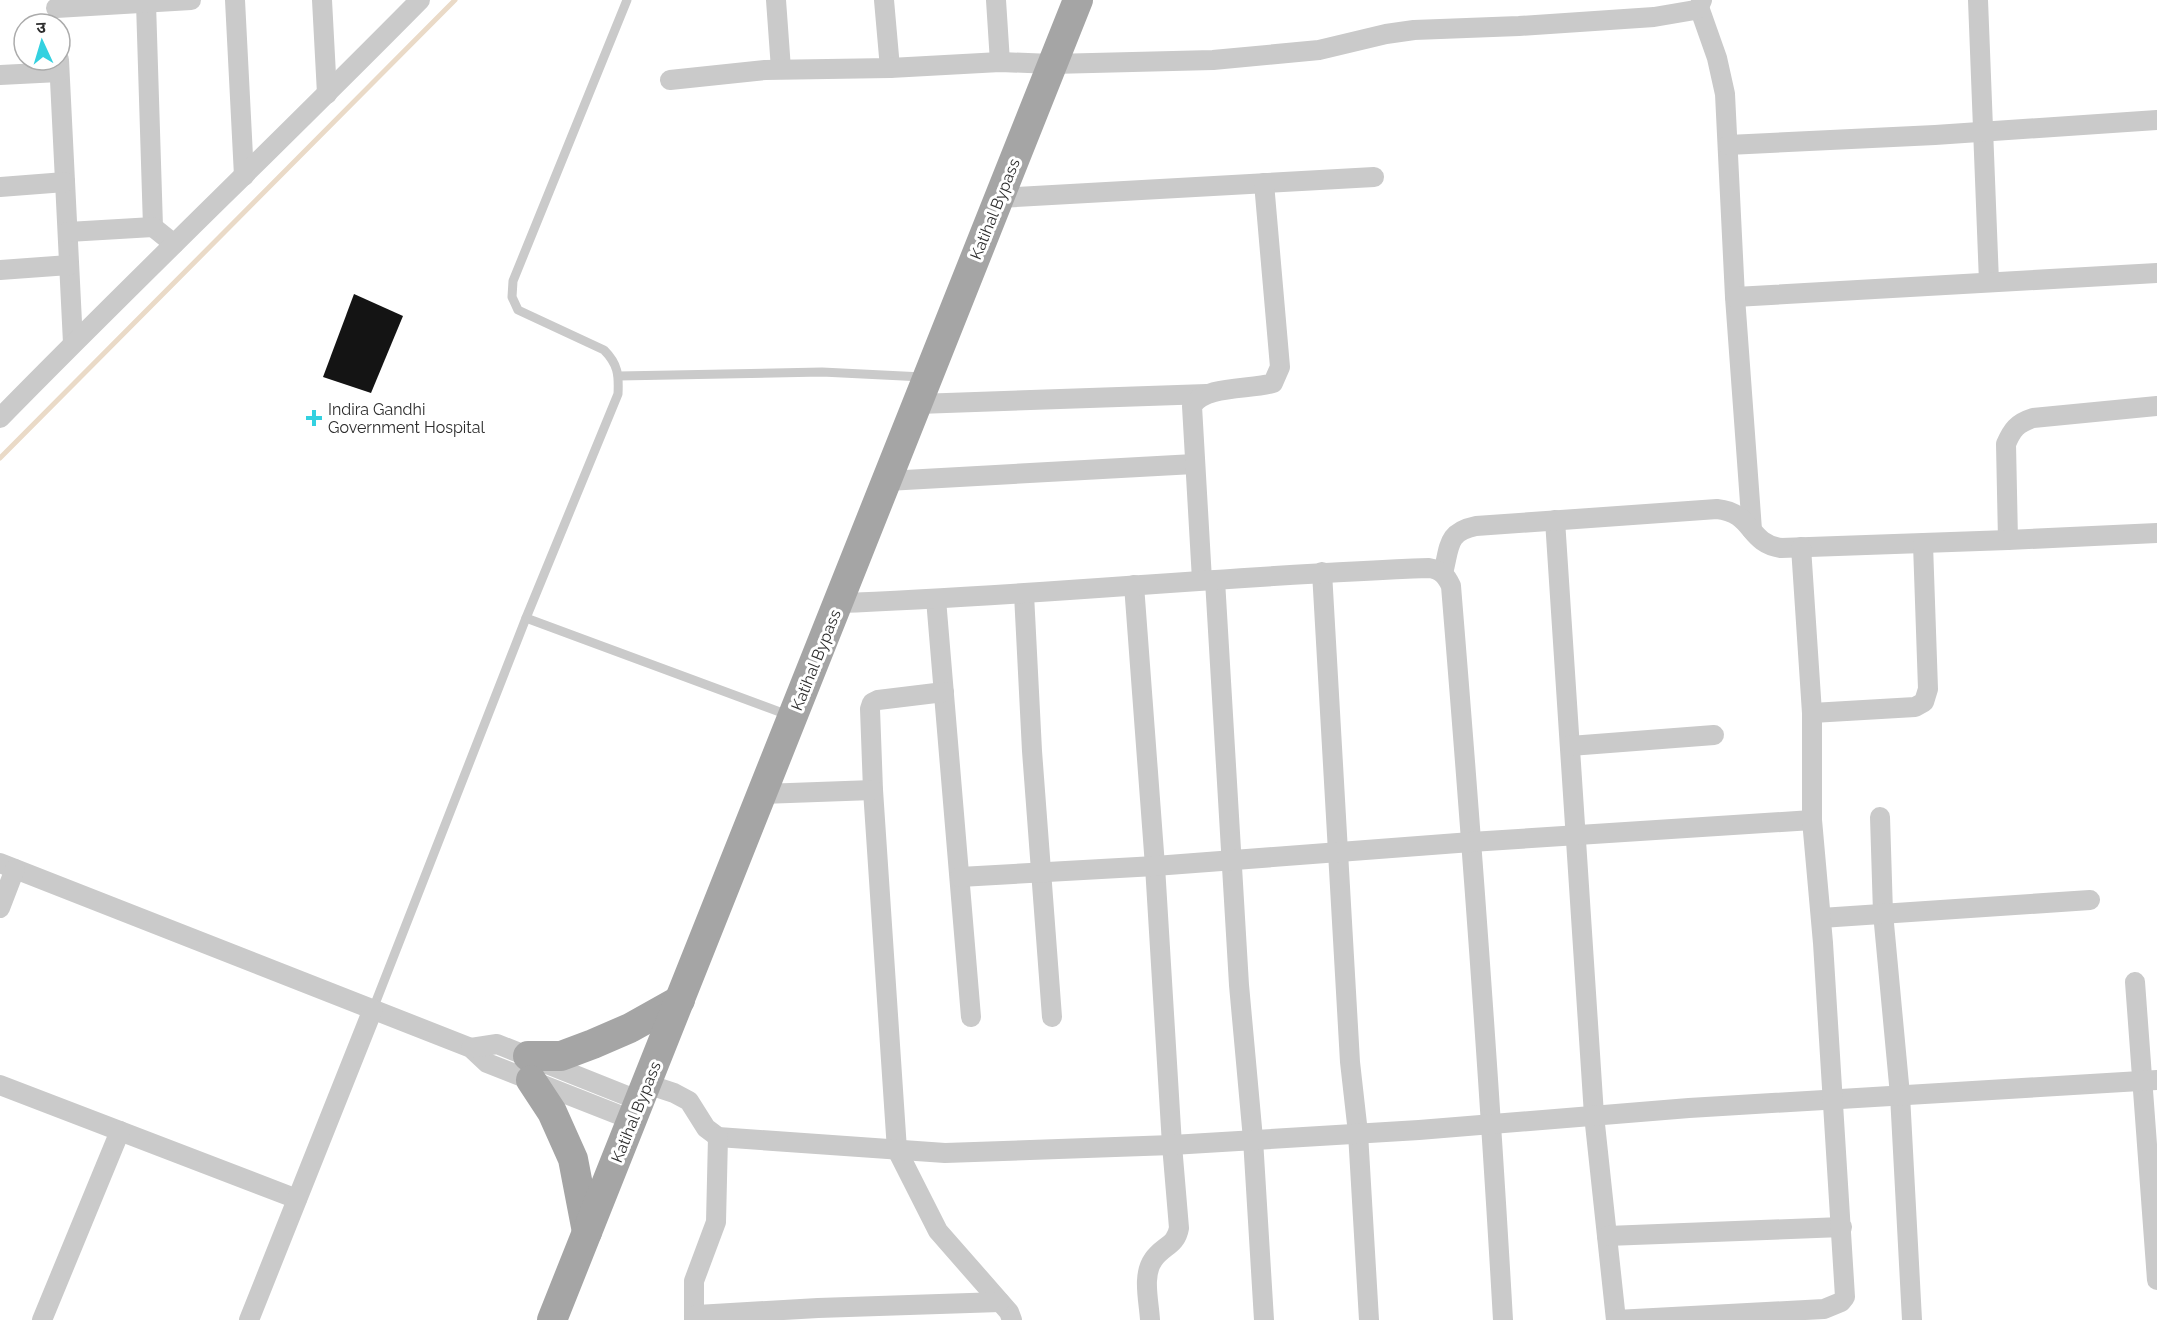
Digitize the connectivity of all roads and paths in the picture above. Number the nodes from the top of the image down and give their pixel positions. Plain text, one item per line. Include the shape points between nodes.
1 (191, 0) edge
2 (235, 0) edge
3 (322, 0) edge
4 (420, 0) edge
5 (627, 0) edge
6 (776, 0) edge
7 (884, 0) edge
8 (996, 0) edge
9 (1078, 0) edge
10 (1978, 0) edge
11 (146, 3) junction
12 (1700, 3) edge
13 (56, 11) edge
14 (1000, 62) junction
15 (1053, 64) junction
16 (890, 68) junction
17 (781, 69) junction
18 (20, 72) edge
19 (59, 72) edge
20 (0, 75) edge
21 (669, 80) dead end
22 (327, 94) junction
23 (2157, 120) edge
24 (1983, 131) junction
25 (1728, 145) junction
26 (244, 176) junction
27 (1374, 177) dead end
28 (65, 182) junction
29 (1264, 183) junction
30 (0, 186) edge
31 (999, 198) junction
32 (153, 227) junction
33 (68, 232) junction
34 (174, 244) junction
35 (69, 265) junction
36 (0, 270) edge
37 (2157, 273) edge
38 (1989, 282) junction
39 (1735, 297) junction
40 (74, 343) junction
41 (619, 376) junction
42 (923, 391) junction
43 (1208, 394) junction
44 (2157, 406) edge
45 (0, 418) edge
46 (1194, 464) junction
47 (887, 481) junction
48 (1555, 520) junction
49 (1752, 530) junction
50 (2157, 532) edge
51 (2008, 540) junction
52 (1923, 544) junction
53 (1801, 547) junction
54 (1322, 572) junction
55 (1443, 573) junction
56 (1208, 580) junction
57 (1134, 585) junction
58 (1024, 594) junction
59 (936, 599) junction
60 (839, 603) junction
61 (526, 618) junction
62 (944, 692) junction
63 (1812, 713) junction
64 (793, 717) junction
65 (1714, 735) dead end
66 (1570, 746) junction
67 (873, 790) junction
68 (762, 794) junction
69 (1880, 817) dead end
70 (1812, 820) junction
71 (1575, 835) junction
72 (1471, 842) junction
73 (1338, 852) junction
74 (1233, 860) junction
75 (8, 866) edge
76 (1155, 866) junction
77 (1042, 873) junction
78 (960, 877) junction
79 (2090, 900) dead end
80 (0, 908) edge
81 (1883, 914) junction
82 (1821, 918) junction
83 (2134, 982) dead end
84 (680, 1000) junction
85 (373, 1009) junction
86 (971, 1017) dead end
87 (1052, 1017) dead end
88 (529, 1068) junction
89 (2150, 1080) edge
90 (0, 1085) edge
91 (1900, 1095) junction
92 (1834, 1099) junction
93 (640, 1102) junction
94 (1594, 1115) junction
95 (1492, 1123) junction
96 (120, 1131) junction
97 (1358, 1133) junction
98 (718, 1137) junction
99 (1253, 1139) junction
100 (1172, 1145) junction
101 (897, 1150) junction
102 (297, 1199) junction
103 (1842, 1227) junction
104 (587, 1232) junction
105 (1607, 1236) junction
106 (2157, 1280) edge
107 (1000, 1302) junction
108 (917, 1312) edge
109 (797, 1315) edge
110 (694, 1319) edge
111 (42, 1320) edge
112 (249, 1320) edge
113 (552, 1320) edge
114 (1012, 1320) edge
115 (1150, 1320) edge
116 (1264, 1320) edge
117 (1369, 1320) edge
118 (1503, 1320) edge
119 (1616, 1320) edge
120 (1912, 1320) edge

1 - 11 street
2 - 26 street
3 - 22 street
4 - 22 street
5 - 41 lane via 513,281 512,297 518,310 604,351 614,361
6 - 17 street
7 - 16 street
8 - 14 street
9 - 15 main road, Katihal Bypass
10 - 24 street
11 - 13 street
11 - 32 street
12 - 15 street via 1689,12 1654,17 1414,30 1319,50 1253,57
12 - 25 street via 1725,94
14 - 15 street
14 - 16 street
15 - 31 main road, Katihal Bypass
16 - 17 street
17 - 21 street
18 - 20 street
19 - 28 street
22 - 26 street
23 - 24 street
24 - 25 street
24 - 38 street
25 - 39 street
26 - 34 street
27 - 29 street
28 - 30 street
28 - 33 street
29 - 31 street
29 - 43 street via 1278,375 1273,383
31 - 42 main road, Katihal Bypass
32 - 33 street
32 - 34 street
33 - 35 street
34 - 40 street
35 - 36 street
35 - 40 street
37 - 38 street
38 - 39 street
39 - 49 street
40 - 45 street
41 - 42 lane via 822,372
41 - 61 lane via 618,394
42 - 43 street
42 - 47 main road, Katihal Bypass
43 - 46 street via 1196,399 1192,406
44 - 51 street via 2033,418 2020,423 2006,444
46 - 47 street
46 - 56 street
47 - 60 main road, Katihal Bypass
48 - 49 street via 1717,509 1735,513
48 - 55 street via 1464,528 1452,539
48 - 66 street
49 - 53 street via 1771,546
50 - 51 street
51 - 52 street
52 - 53 street
52 - 63 street via 1928,689 1924,702 1915,707
53 - 63 street
54 - 55 street via 1429,568
54 - 56 street
54 - 73 street
55 - 72 street via 1451,586
56 - 57 street
56 - 74 street
57 - 58 street
57 - 76 street
58 - 59 street
58 - 77 street
59 - 60 street
59 - 62 street
60 - 64 main road, Katihal Bypass
61 - 64 lane
61 - 85 lane
62 - 67 street via 872,703
62 - 78 street
63 - 70 street
64 - 68 main road, Katihal Bypass
65 - 66 street
66 - 71 street
67 - 68 street
67 - 101 street
68 - 84 main road, Katihal Bypass
69 - 81 street
70 - 71 street
70 - 82 street
71 - 72 street
71 - 94 street
72 - 73 street
72 - 95 street
73 - 74 street
73 - 97 street
74 - 76 street
74 - 99 street
75 - 80 street
75 - 85 street
76 - 77 street
76 - 100 street
77 - 78 street
77 - 87 street
78 - 86 street
79 - 81 street
81 - 82 street
81 - 91 street
82 - 92 street
83 - 89 street
84 - 88 main road via 630,1028
84 - 93 main road, Katihal Bypass
85 - 88 street via 471,1048 497,1044
85 - 102 street
88 - 93 street
88 - 104 main road via 573,1159
89 - 91 street
89 - 106 street
90 - 96 street
91 - 92 street
91 - 120 street
92 - 94 street
92 - 103 street
93 - 98 street via 674,1093 689,1101 706,1128
93 - 104 main road, Katihal Bypass
94 - 95 street
94 - 105 street
95 - 97 street
95 - 118 street
96 - 102 street
96 - 111 street
97 - 99 street
97 - 117 street
98 - 101 street
98 - 110 street via 716,1222 694,1281
99 - 100 street
99 - 116 street
100 - 101 street via 945,1153
100 - 115 street via 1179,1228 1174,1241 1159,1252 1149,1269
101 - 107 street via 938,1231
102 - 112 street
103 - 105 street
103 - 119 street via 1846,1291 1834,1306
104 - 113 main road, Katihal Bypass
105 - 119 street
107 - 108 street
107 - 114 street
108 - 109 street
109 - 110 street via 697,1315

